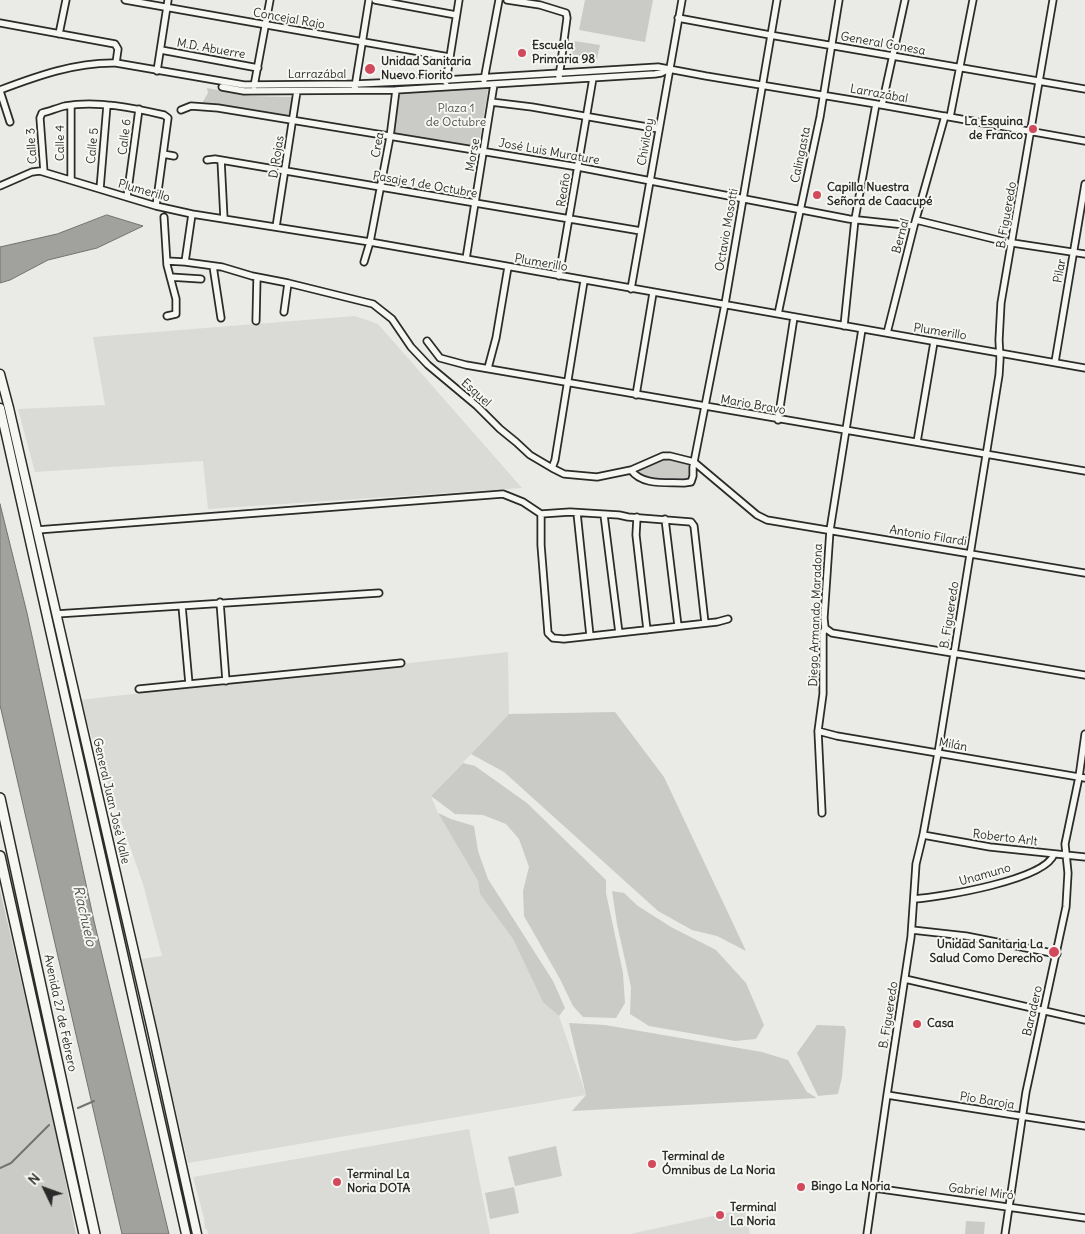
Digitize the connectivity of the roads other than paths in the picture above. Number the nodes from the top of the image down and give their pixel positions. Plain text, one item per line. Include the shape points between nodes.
1 (66, 0) edge
2 (126, 0) edge
3 (168, 0) edge
4 (270, 0) edge
5 (369, 0) edge
6 (375, 0) edge
7 (458, 0) edge
8 (499, 0) edge
9 (507, 0) edge
10 (682, 0) edge
11 (777, 0) edge
12 (840, 0) edge
13 (905, 0) edge
14 (973, 0) edge
15 (1053, 0) edge
16 (541, 3) edge
17 (167, 7) junction
18 (456, 15) junction
19 (678, 18) junction
20 (0, 23) edge
21 (266, 25) junction
22 (59, 34) junction
23 (770, 35) junction
24 (362, 41) junction
25 (831, 45) junction
26 (161, 50) junction
27 (893, 56) junction
28 (449, 57) junction
29 (116, 64) junction
30 (258, 68) junction
31 (960, 68) junction
32 (669, 69) junction
33 (157, 71) junction
34 (558, 77) junction
35 (593, 78) junction
36 (1040, 81) junction
37 (484, 82) junction
38 (446, 84) junction
39 (494, 84) junction
40 (762, 85) junction
41 (355, 87) junction
42 (222, 88) dead end
43 (254, 88) junction
44 (1085, 89) edge
45 (0, 90) edge
46 (396, 90) junction
47 (297, 91) junction
48 (824, 95) junction
49 (491, 102) junction
50 (879, 104) junction
51 (107, 105) junction
52 (71, 106) junction
53 (139, 109) junction
54 (181, 110) dead end
55 (948, 116) junction
56 (586, 117) junction
57 (293, 120) junction
58 (10, 122) dead end
59 (659, 129) junction
60 (1032, 131) junction
61 (390, 137) junction
62 (1085, 141) edge
63 (484, 151) junction
64 (163, 154) junction
65 (174, 156) dead end
66 (207, 160) dead end
67 (221, 160) junction
68 (578, 167) junction
69 (44, 172) junction
70 (284, 172) junction
71 (71, 180) junction
72 (649, 180) junction
73 (1085, 184) edge
74 (0, 186) edge
75 (380, 187) junction
76 (100, 189) junction
77 (128, 197) junction
78 (743, 198) junction
79 (475, 203) junction
80 (156, 206) junction
81 (800, 209) junction
82 (192, 214) junction
83 (164, 217) dead end
84 (569, 218) junction
85 (224, 219) junction
86 (855, 219) junction
87 (915, 223) junction
88 (276, 227) junction
89 (641, 231) junction
90 (370, 242) junction
91 (1012, 243) junction
92 (1074, 252) junction
93 (1085, 254) edge
94 (466, 259) junction
95 (167, 261) junction
96 (185, 262) junction
97 (364, 262) dead end
98 (213, 266) junction
99 (508, 267) junction
100 (559, 276) junction
101 (170, 277) junction
102 (257, 277) junction
103 (201, 279) dead end
104 (584, 281) junction
105 (288, 283) junction
106 (631, 289) junction
107 (653, 293) junction
108 (725, 304) junction
109 (284, 312) dead end
110 (778, 314) junction
111 (167, 316) dead end
112 (794, 317) junction
113 (221, 318) dead end
114 (256, 321) dead end
115 (844, 326) junction
116 (862, 329) junction
117 (887, 333) junction
118 (427, 341) dead end
119 (934, 342) junction
120 (1000, 352) junction
121 (1055, 362) junction
122 (488, 368) junction
123 (1085, 368) edge
124 (0, 374) edge
125 (567, 382) junction
126 (636, 394) junction
127 (705, 407) junction
128 (0, 408) edge
129 (778, 420) junction
130 (846, 431) junction
131 (917, 442) junction
132 (987, 455) junction
133 (694, 462) junction
134 (552, 468) junction
135 (631, 470) junction
136 (1085, 471) edge
137 (576, 513) junction
138 (541, 514) junction
139 (604, 515) junction
140 (637, 517) junction
141 (665, 519) junction
142 (767, 520) joint
143 (37, 530) junction
144 (830, 530) junction
145 (970, 554) junction
146 (1085, 573) edge
147 (379, 593) dead end
148 (220, 602) junction
149 (182, 606) junction
150 (56, 614) junction
151 (728, 619) dead end
152 (705, 623) junction
153 (678, 626) junction
154 (825, 628) junction
155 (647, 630) junction
156 (619, 633) junction
157 (590, 636) junction
158 (954, 653) junction
159 (401, 663) dead end
160 (1085, 675) edge
161 (226, 681) junction
162 (189, 684) junction
163 (139, 690) dead end
164 (818, 731) junction
165 (1085, 734) edge
166 (938, 753) junction
167 (1082, 778) edge
168 (0, 798) edge
169 (822, 813) dead end
170 (923, 835) junction
171 (1054, 854) junction
172 (1066, 855) junction
173 (0, 856) edge
174 (1085, 857) edge
175 (914, 898) junction
176 (912, 930) junction
177 (1057, 954) junction
178 (905, 979) junction
179 (1044, 1009) junction
180 (1085, 1020) edge
181 (887, 1095) junction
182 (1023, 1117) junction
183 (1085, 1126) edge
184 (874, 1188) junction
185 (1009, 1207) junction
186 (1085, 1218) edge
187 (84, 1234) edge
188 (95, 1234) edge
189 (186, 1234) edge
190 (197, 1234) edge
191 (868, 1234) edge
192 (1005, 1234) edge

1 - 22 street
2 - 17 street, Concejal Rajo
3 - 17 street
4 - 21 street
5 - 24 street
6 - 18 street
7 - 18 street
8 - 37 street
9 - 16 street
10 - 19 street, Chivilcoy
11 - 23 street, Octavio Mosotti
12 - 25 street, Calingasta
13 - 27 street
14 - 31 street, Bernal
15 - 36 street, B. Figueredo
16 - 34 street via 567,16
17 - 21 street, Concejal Rajo
17 - 26 street
18 - 28 street
19 - 23 street, General Conesa
19 - 32 street, Chivilcoy
20 - 22 street
21 - 24 street, Concejal Rajo
21 - 30 street
22 - 29 street via 115,44 118,49
23 - 25 street, General Conesa
23 - 40 street, Octavio Mosotti
24 - 28 street, Concejal Rajo
24 - 41 street
25 - 27 street, General Conesa
25 - 48 street, Calingasta
26 - 30 street, M.D. Abuerre
26 - 33 street
27 - 31 street, General Conesa
27 - 50 street
28 - 38 street
29 - 33 street, Larrazábal
29 - 45 street, Larrazábal via 82,65
30 - 43 street
31 - 36 street, General Conesa
31 - 55 street, Bernal
32 - 34 street, Larrazábal via 650,67
32 - 35 street, Larrazábal via 661,73
32 - 40 street, Larrazábal
32 - 59 street, Chivilcoy
33 - 43 street, Larrazábal
34 - 35 street, Larrazábal
34 - 37 street, Larrazábal
34 - 39 street, Larrazábal
35 - 56 street, Reaño
36 - 44 street, General Conesa
36 - 60 street, B. Figueredo
37 - 38 street, Larrazábal
37 - 39 street, Larrazábal
38 - 41 street, Larrazábal
38 - 46 street, Larrazábal
39 - 49 street, Morse
40 - 48 street, Larrazábal
40 - 78 street, Octavio Mosotti
41 - 43 street, Larrazábal
41 - 46 street, Larrazábal
41 - 47 street, Larrazábal
42 - 43 street, Larrazábal via 244,91
43 - 47 street, Larrazábal
45 - 58 street
46 - 61 street, Crea
47 - 57 street, D. Rojas
48 - 50 street, Larrazábal
48 - 81 street, Calingasta
49 - 56 street
49 - 63 street, Morse
50 - 55 street, Larrazábal
50 - 86 street
51 - 52 street
51 - 53 street
51 - 76 street, Calle 5
52 - 69 street, Calle 3 via 42,113
52 - 71 street, Calle 4
53 - 64 street via 168,118
53 - 77 street, Calle 6
54 - 57 street, José Luis Murature via 191,106 218,108
55 - 60 street, Larrazábal
55 - 87 street, Bernal
56 - 59 street
56 - 68 street, Reaño
57 - 61 street, José Luis Murature
57 - 70 street, D. Rojas
59 - 72 street, Chivilcoy
60 - 62 street, Larrazábal
60 - 91 street, B. Figueredo
61 - 63 street, José Luis Murature
61 - 75 street, Crea
63 - 68 street, José Luis Murature
63 - 79 street, Morse
64 - 65 street
64 - 80 street
66 - 67 street, Pasaje 1 de Octubre
67 - 70 street, Pasaje 1 de Octubre
67 - 85 street
68 - 72 street, José Luis Murature
68 - 84 street, Reaño
69 - 71 street, Plumerillo
69 - 74 street, Plumerillo via 32,172
70 - 75 street, Pasaje 1 de Octubre
70 - 88 street, D. Rojas
71 - 76 street, Plumerillo
72 - 78 street, José Luis Murature
72 - 89 street, Chivilcoy
73 - 92 street, Pilar
75 - 79 street, Pasaje 1 de Octubre
75 - 90 street, Crea
76 - 77 street, Plumerillo
77 - 80 street, Plumerillo
78 - 81 street, José Luis Murature
78 - 108 street, Octavio Mosotti
79 - 84 street, Pasaje 1 de Octubre
79 - 94 street, Morse
80 - 82 street, Plumerillo
81 - 86 street, José Luis Murature
81 - 110 street, Calingasta
82 - 85 street, Plumerillo
82 - 96 street
83 - 95 street
84 - 89 street, Pasaje 1 de Octubre
84 - 100 street, Reaño
85 - 88 street, Plumerillo
86 - 87 street, José Luis Murature
86 - 115 street
87 - 91 street, José Luis Murature
87 - 117 street, Bernal
88 - 90 street, Plumerillo
89 - 106 street, Chivilcoy
90 - 94 street, Plumerillo
90 - 97 street, Crea
91 - 92 street, José Luis Murature
91 - 120 street, B. Figueredo via 1001,303
92 - 93 street, José Luis Murature
92 - 121 street, Pilar
94 - 99 street, Plumerillo
95 - 96 street, Esquel
95 - 101 street
96 - 98 street, Esquel
98 - 102 street, Esquel
98 - 113 street
99 - 100 street, Plumerillo
99 - 122 street
100 - 104 street, Plumerillo
101 - 103 street
101 - 111 street via 176,314
102 - 105 street, Esquel
102 - 114 street
104 - 106 street, Plumerillo
104 - 125 street
105 - 109 street
105 - 134 street, Esquel via 381,309 428,365 525,451
106 - 107 street, Plumerillo
107 - 108 street, Plumerillo
107 - 126 street
108 - 110 street, Plumerillo
108 - 127 street, Octavio Mosotti
110 - 112 street, Plumerillo
112 - 115 street, Plumerillo
112 - 129 street
115 - 116 street, Plumerillo
116 - 117 street, Plumerillo
116 - 130 street, Diego Armando Maradona
117 - 119 street, Plumerillo
118 - 122 street, Mario Bravo via 440,358
119 - 120 street, Plumerillo
119 - 131 street
120 - 121 street, Plumerillo
120 - 132 street, B. Figueredo
121 - 123 street, Plumerillo
122 - 125 street, Mario Bravo
124 - 143 main road, General Juan José Valle
125 - 126 street, Mario Bravo
125 - 134 street
126 - 127 street, Mario Bravo
127 - 129 street, Mario Bravo
127 - 133 street, Octavio Mosotti
128 - 189 main road, General Juan José Valle
129 - 130 street, Mario Bravo
130 - 131 street, Mario Bravo
130 - 144 street, Diego Armando Maradona
131 - 132 street, Mario Bravo
132 - 136 street, Mario Bravo
132 - 145 street, B. Figueredo
133 - 135 street, Esquel via 666,456
133 - 135 street, Octavio Mosotti via 693,479 687,483 641,480
133 - 142 street, Esquel
134 - 135 street, Esquel via 564,474 592,477
137 - 138 street
137 - 139 street
137 - 157 street
138 - 143 street via 509,496 498,494
138 - 157 street via 548,633 558,639
139 - 140 street
139 - 156 street
140 - 141 street
140 - 155 street via 636,535
141 - 152 street via 691,522 694,526
141 - 153 street
142 - 144 street, Antonio Filardi
143 - 150 main road, General Juan José Valle
144 - 145 street, Antonio Filardi
144 - 154 street, Diego Armando Maradona
145 - 146 street, Antonio Filardi
145 - 158 street, B. Figueredo
147 - 148 street
148 - 149 street
148 - 161 street
149 - 150 street
149 - 162 street
150 - 190 main road, General Juan José Valle
151 - 152 street
152 - 153 street
153 - 155 street
154 - 158 street via 832,633
154 - 164 street, Diego Armando Maradona
155 - 156 street
156 - 157 street
158 - 160 street
158 - 166 street, B. Figueredo
159 - 161 street
161 - 162 street
162 - 163 street
164 - 166 street, Milán
164 - 169 street, Diego Armando Maradona
165 - 167 street, Baradero
166 - 167 street, Milán
166 - 170 street, B. Figueredo
167 - 172 street, Baradero via 1065,844
168 - 188 main road, Avenida 27 de Febrero
170 - 171 street, Roberto Arlt
170 - 175 street, B. Figueredo via 916,864
171 - 172 street, Roberto Arlt
171 - 175 street, Unamuno via 1046,865 1003,882 958,894
172 - 174 street, Roberto Arlt
172 - 177 street, Baradero via 1066,907
173 - 187 main road, Avenida 27 de Febrero
175 - 176 street, B. Figueredo
176 - 177 street via 966,936
176 - 178 street, B. Figueredo
177 - 179 street, Baradero
178 - 179 street
178 - 181 street, B. Figueredo
179 - 180 street
179 - 182 street, Baradero
181 - 182 street, Pío Baroja
181 - 184 street, B. Figueredo
182 - 183 street, Pío Baroja
182 - 185 street, Baradero
184 - 185 street, Gabriel Miró
184 - 191 street, B. Figueredo
185 - 186 street, Gabriel Miró
185 - 192 street, Baradero

